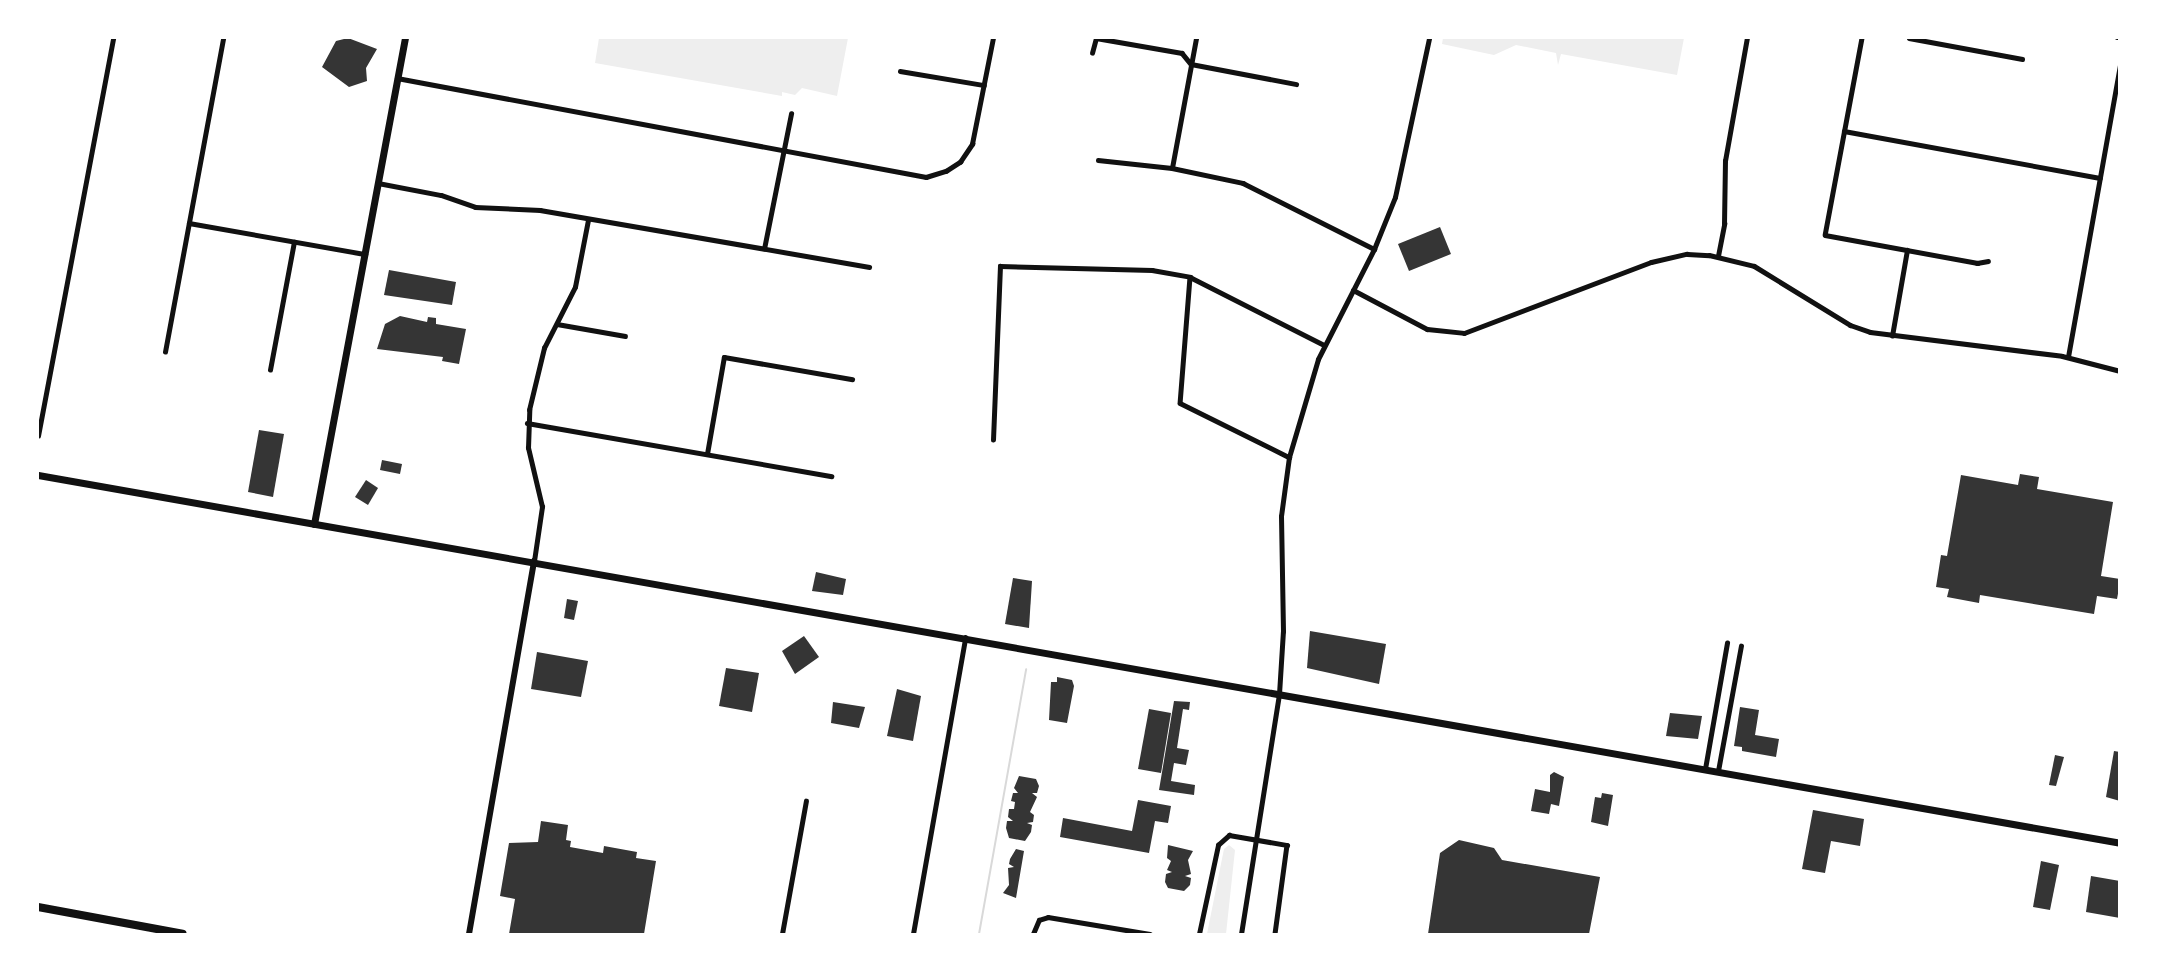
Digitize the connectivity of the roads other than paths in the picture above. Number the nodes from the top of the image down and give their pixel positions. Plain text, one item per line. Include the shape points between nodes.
1 (112, 38) edge
2 (223, 38) edge
3 (405, 38) edge
4 (993, 38) edge
5 (1096, 38) edge
6 (1196, 38) edge
7 (1429, 38) edge
8 (1747, 38) edge
9 (1862, 38) edge
10 (1910, 38) edge
11 (1092, 53) dead end
12 (2022, 59) dead end
13 (1191, 64) junction
14 (2120, 66) edge
15 (900, 71) dead end
16 (397, 78) junction
17 (1296, 84) dead end
18 (984, 85) junction
19 (790, 114) dead end
20 (1845, 131) junction
21 (783, 151) junction
22 (1098, 160) dead end
23 (1172, 168) junction
24 (2100, 178) junction
25 (378, 183) junction
26 (588, 220) junction
27 (189, 223) junction
28 (294, 242) junction
29 (764, 249) junction
30 (1374, 249) junction
31 (1907, 250) junction
32 (364, 254) junction
33 (1718, 256) junction
34 (1988, 261) dead end
35 (869, 267) dead end
36 (1190, 278) junction
37 (1353, 290) junction
38 (557, 324) junction
39 (625, 336) dead end
40 (1891, 337) junction
41 (1324, 345) junction
42 (165, 352) dead end
43 (2068, 357) junction
44 (270, 370) dead end
45 (2120, 371) edge
46 (852, 379) dead end
47 (527, 423) junction
48 (38, 435) edge
49 (993, 440) dead end
50 (707, 454) junction
51 (1289, 457) junction
52 (38, 475) edge
53 (831, 476) dead end
54 (314, 524) junction
55 (534, 561) junction
56 (965, 638) junction
57 (1727, 643) dead end
58 (1741, 646) dead end
59 (1279, 694) junction
60 (1705, 769) junction
61 (1718, 771) junction
62 (806, 801) dead end
63 (1255, 839) junction
64 (2120, 843) edge
65 (38, 907) edge
66 (183, 934) edge
67 (469, 934) edge
68 (782, 934) edge
69 (913, 934) edge
70 (1033, 934) edge
71 (1150, 934) edge
72 (1199, 934) edge
73 (1240, 934) edge
74 (1275, 934) edge

1 - 48 street
2 - 27 street
3 - 16 main road
4 - 18 street
5 - 11 street
5 - 13 street via 1182,53
6 - 13 street
7 - 30 street via 1404,165
8 - 33 street via 1725,161 1724,217
9 - 20 street
10 - 12 street
13 - 17 street
13 - 23 street
14 - 24 street
15 - 18 street
16 - 21 street
16 - 25 main road
18 - 21 street via 972,144 960,162 946,171 911,175
19 - 21 street
20 - 24 street
20 - 31 street via 1825,235
21 - 29 street
22 - 23 street
23 - 30 street via 1259,188
24 - 43 street
25 - 26 street via 441,195 475,207 540,210
25 - 32 main road
26 - 29 street
26 - 38 street via 575,287
27 - 28 street
27 - 42 street
28 - 32 street
28 - 44 street
29 - 35 street
30 - 37 street
31 - 34 street via 1977,263
31 - 40 street
32 - 54 main road
33 - 37 street via 1686,254 1651,262 1481,329 1458,334 1420,326
33 - 40 street via 1761,270 1850,325
36 - 41 street
36 - 49 street via 1152,270 1000,267
36 - 51 street via 1180,403
37 - 41 street
38 - 39 street
38 - 47 street via 540,357
40 - 43 street
41 - 51 street via 1303,399
43 - 45 street
46 - 50 street via 724,357
47 - 50 street
47 - 55 street via 528,448 542,507
50 - 53 street
51 - 59 street via 1281,516 1283,631
52 - 54 main road
54 - 55 main road
55 - 56 main road
55 - 67 main road
56 - 59 main road
56 - 69 street
57 - 60 street
58 - 61 street
59 - 60 main road
59 - 63 street
60 - 61 main road
61 - 64 main road
62 - 68 street
63 - 72 street via 1229,835 1220,841
63 - 73 street
63 - 74 street via 1287,845
65 - 66 highway
70 - 71 street via 1043,917

